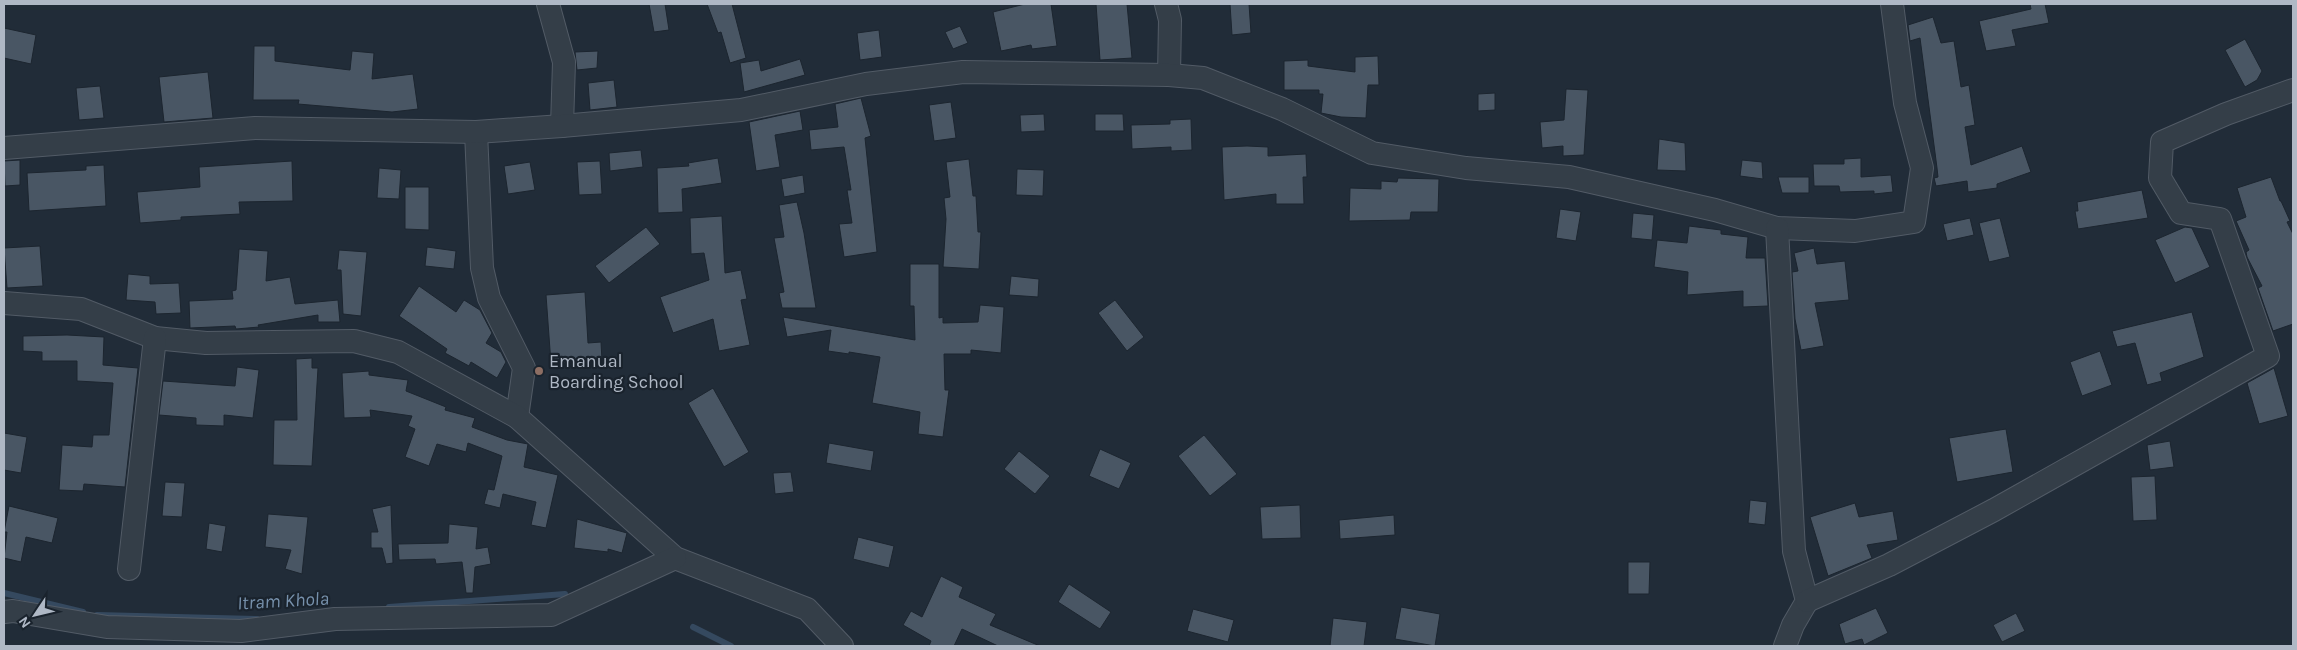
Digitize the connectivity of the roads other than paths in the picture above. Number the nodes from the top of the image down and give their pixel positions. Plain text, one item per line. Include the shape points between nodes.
1 (548, 4) edge
2 (1166, 4) edge
3 (1892, 4) edge
4 (1169, 75) junction
5 (2293, 90) edge
6 (562, 126) junction
7 (476, 132) junction
8 (4, 148) edge
9 (1777, 228) junction
10 (4, 303) edge
11 (154, 338) junction
12 (518, 417) junction
13 (675, 558) junction
14 (129, 569) dead end
15 (1807, 601) junction
16 (4, 612) edge
17 (106, 637) edge
18 (842, 646) edge
19 (1785, 646) edge

1 - 6 street via 564,62
2 - 4 street via 1170,20
3 - 9 street via 1905,103 1922,168 1914,222 1855,231
4 - 6 street via 963,72 866,84 741,110
4 - 9 street via 1203,78 1282,109 1372,153 1466,168 1569,177 1715,210
5 - 15 street via 2162,142 2160,178 2181,213 2220,219 2268,356 1994,510 1888,565
6 - 7 street
7 - 8 street via 255,128
7 - 12 street via 482,268 489,298 524,368
9 - 15 street via 1794,551
10 - 11 street via 81,309
11 - 12 street via 206,343 354,342 398,352
11 - 14 street
12 - 13 street
13 - 17 street via 551,615 335,620 241,631
13 - 18 street via 807,609
15 - 19 street
16 - 17 street via 13,611

